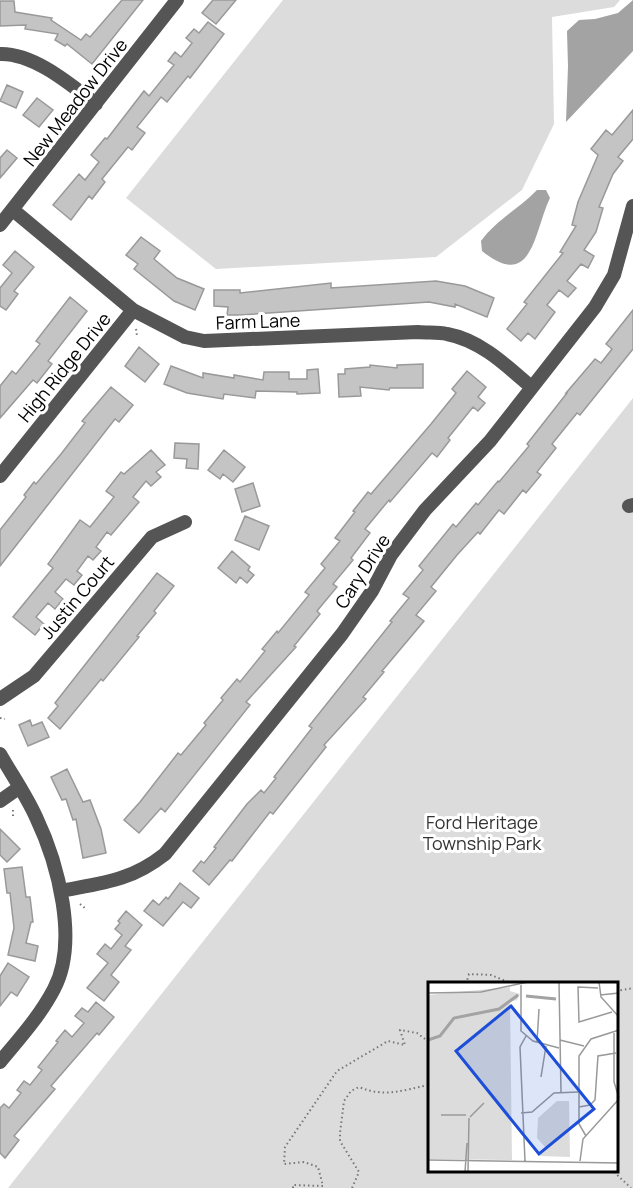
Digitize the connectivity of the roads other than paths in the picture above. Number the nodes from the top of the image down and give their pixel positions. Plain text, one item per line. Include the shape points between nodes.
1 (177, 0) edge
2 (0, 54) edge
3 (96, 104) junction
4 (633, 206) edge
5 (13, 210) junction
6 (0, 225) edge
7 (133, 310) junction
8 (531, 387) junction
9 (0, 476) edge
10 (185, 522) dead end
11 (0, 699) edge
12 (0, 754) edge
13 (20, 787) junction
14 (0, 801) edge
15 (61, 891) junction
16 (0, 1062) edge

1 - 3 street, New Meadow Drive
2 - 3 street via 33,62
3 - 5 street, New Meadow Drive
4 - 8 street, Cary Drive via 614,275 595,307
5 - 6 street, New Meadow Drive
5 - 7 street, Farm Lane
7 - 8 street, Farm Lane via 185,337 204,341 447,334 494,355
7 - 9 street, High Ridge Drive
8 - 15 street, Cary Drive via 490,441 425,510 391,555 342,634 165,854 148,868 123,879
10 - 11 street, Justin Court via 152,537 34,676
12 - 13 street
13 - 14 street
13 - 15 street via 37,818
15 - 16 street via 66,926 64,959 55,988

